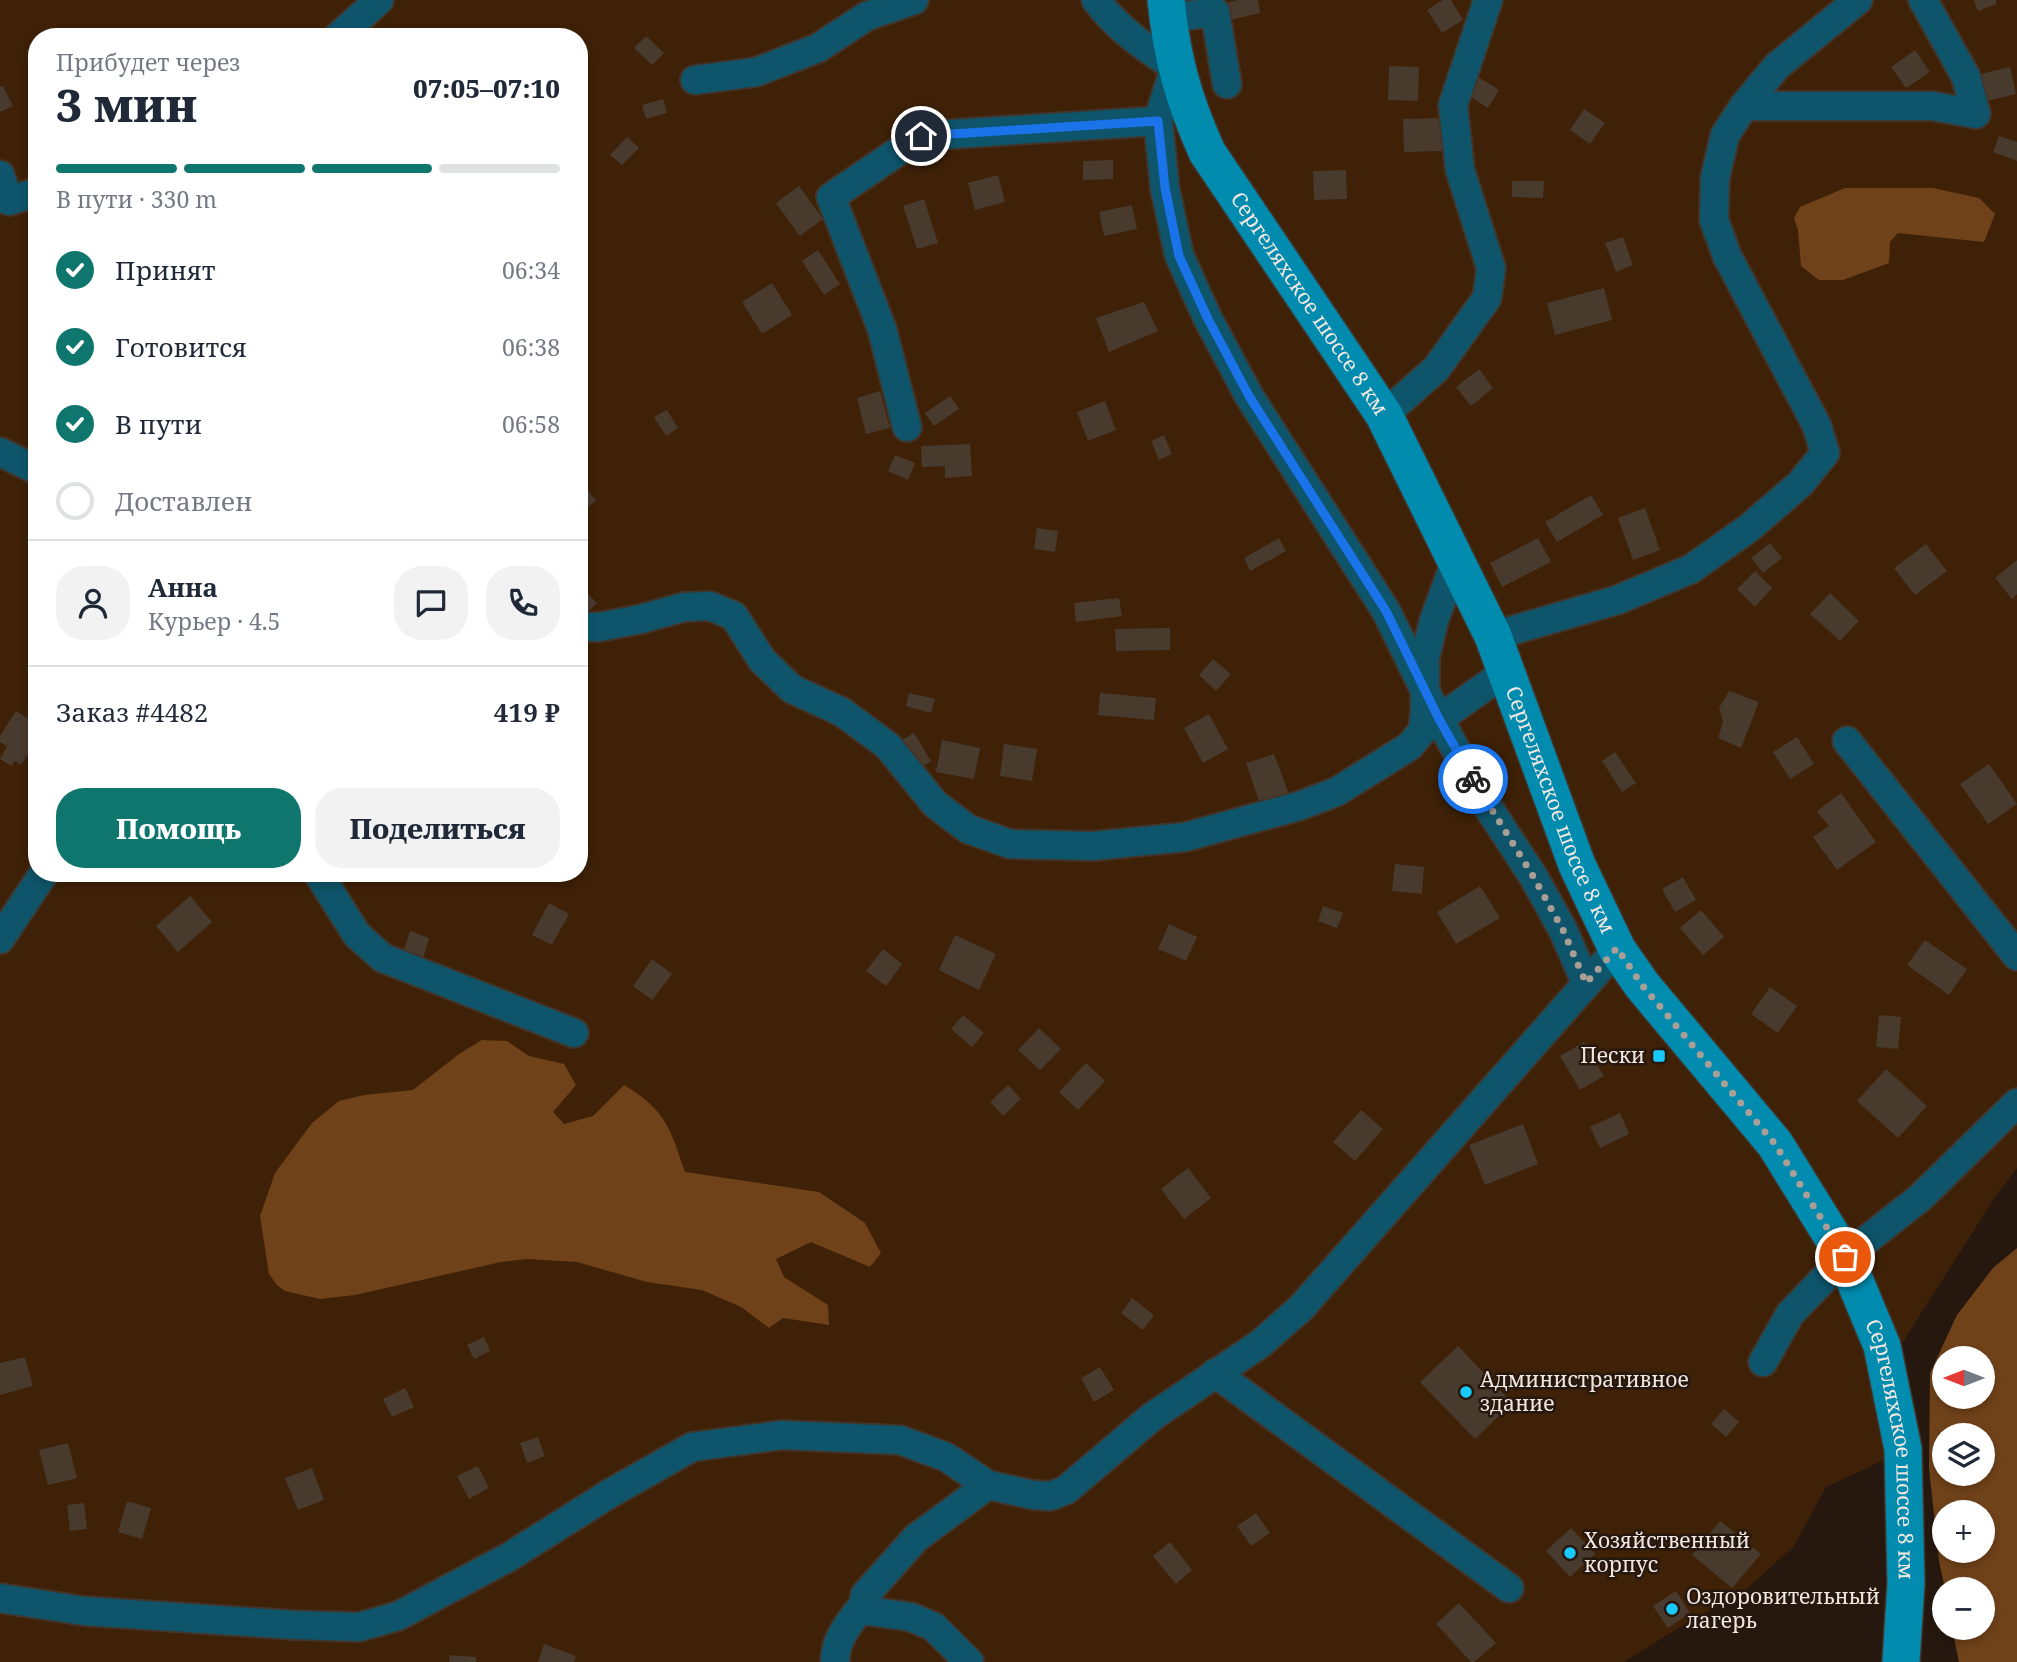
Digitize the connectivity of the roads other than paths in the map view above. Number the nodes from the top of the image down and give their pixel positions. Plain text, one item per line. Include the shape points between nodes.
1 (379, 0) edge
2 (914, 0) edge
3 (1096, 0) edge
4 (1488, 0) edge
5 (1858, 0) edge
6 (1923, 0) edge
7 (1167, 9) edge
8 (348, 28) edge
9 (1175, 67) junction
10 (695, 80) dead end
11 (1227, 85) dead end
12 (1744, 106) junction
13 (1158, 121) junction
14 (0, 175) edge
15 (28, 195) edge
16 (1384, 415) junction
17 (907, 427) dead end
18 (0, 452) edge
19 (28, 466) edge
20 (1456, 561) junction
21 (588, 627) edge
22 (1493, 636) junction
23 (1507, 671) junction
24 (1425, 690) junction
25 (1439, 719) junction
26 (1847, 741) dead end
27 (38, 882) edge
28 (324, 882) edge
29 (0, 939) edge
30 (1617, 948) junction
31 (2017, 956) edge
32 (1586, 983) junction
33 (574, 1033) dead end
34 (2017, 1103) edge
35 (1845, 1257) junction
36 (1763, 1362) dead end
37 (1215, 1373) junction
38 (988, 1485) junction
39 (1509, 1588) dead end
40 (0, 1598) edge
41 (864, 1604) junction
42 (835, 1662) edge
43 (969, 1662) edge
44 (1901, 1662) edge

1 - 8 street
2 - 10 street via 867,16 818,48 756,72
3 - 9 street via 1112,21
4 - 16 street via 1453,105 1460,170 1491,268 1487,298 1436,369
5 - 12 street via 1777,66
6 - 12 street via 1966,77 1976,114 1933,106
7 - 9 main road, Сергеляхское шоссе 8 км
7 - 11 street via 1215,12
9 - 13 street
9 - 16 main road, Сергеляхское шоссе 8 км via 1207,152
12 - 22 street via 1725,135 1715,178 1714,220 1727,256 1817,426 1825,453 1800,484 1691,569 1617,600
13 - 17 street via 921,136 831,197 882,329
13 - 24 street via 1179,256 1207,317 1249,396 1386,611
14 - 15 street via 9,201
16 - 20 main road, Сергеляхское шоссе 8 км
18 - 19 street
20 - 22 main road, Сергеляхское шоссе 8 км
20 - 24 street via 1425,657
21 - 24 street via 684,607 710,606 734,616 762,660 792,689 842,712 888,746 935,804 968,830 1010,844 1093,846 1185,838 1299,806 1336,792 1410,746 1423,730
22 - 23 main road, Сергеляхское шоссе 8 км
23 - 25 street
23 - 30 main road, Сергеляхское шоссе 8 км via 1577,865
24 - 25 street
25 - 32 street via 1533,876
26 - 31 street
27 - 29 street
28 - 33 street via 357,935 383,958
30 - 32 street
30 - 35 main road, Сергеляхское шоссе 8 км via 1642,985 1775,1144
32 - 37 street via 1301,1308 1260,1344
34 - 35 street via 1921,1197
35 - 36 street via 1790,1314
35 - 44 main road, Сергеляхское шоссе 8 км via 1882,1346 1903,1449 1906,1583
37 - 38 street via 1153,1416 1066,1490 1051,1496 1033,1495
37 - 39 street
38 - 40 street via 946,1457 900,1440 782,1435 692,1447 509,1557 398,1616 359,1627 84,1611
38 - 41 street via 916,1538 868,1589
41 - 42 street via 841,1634
41 - 43 street via 868,1611 911,1617 934,1627

